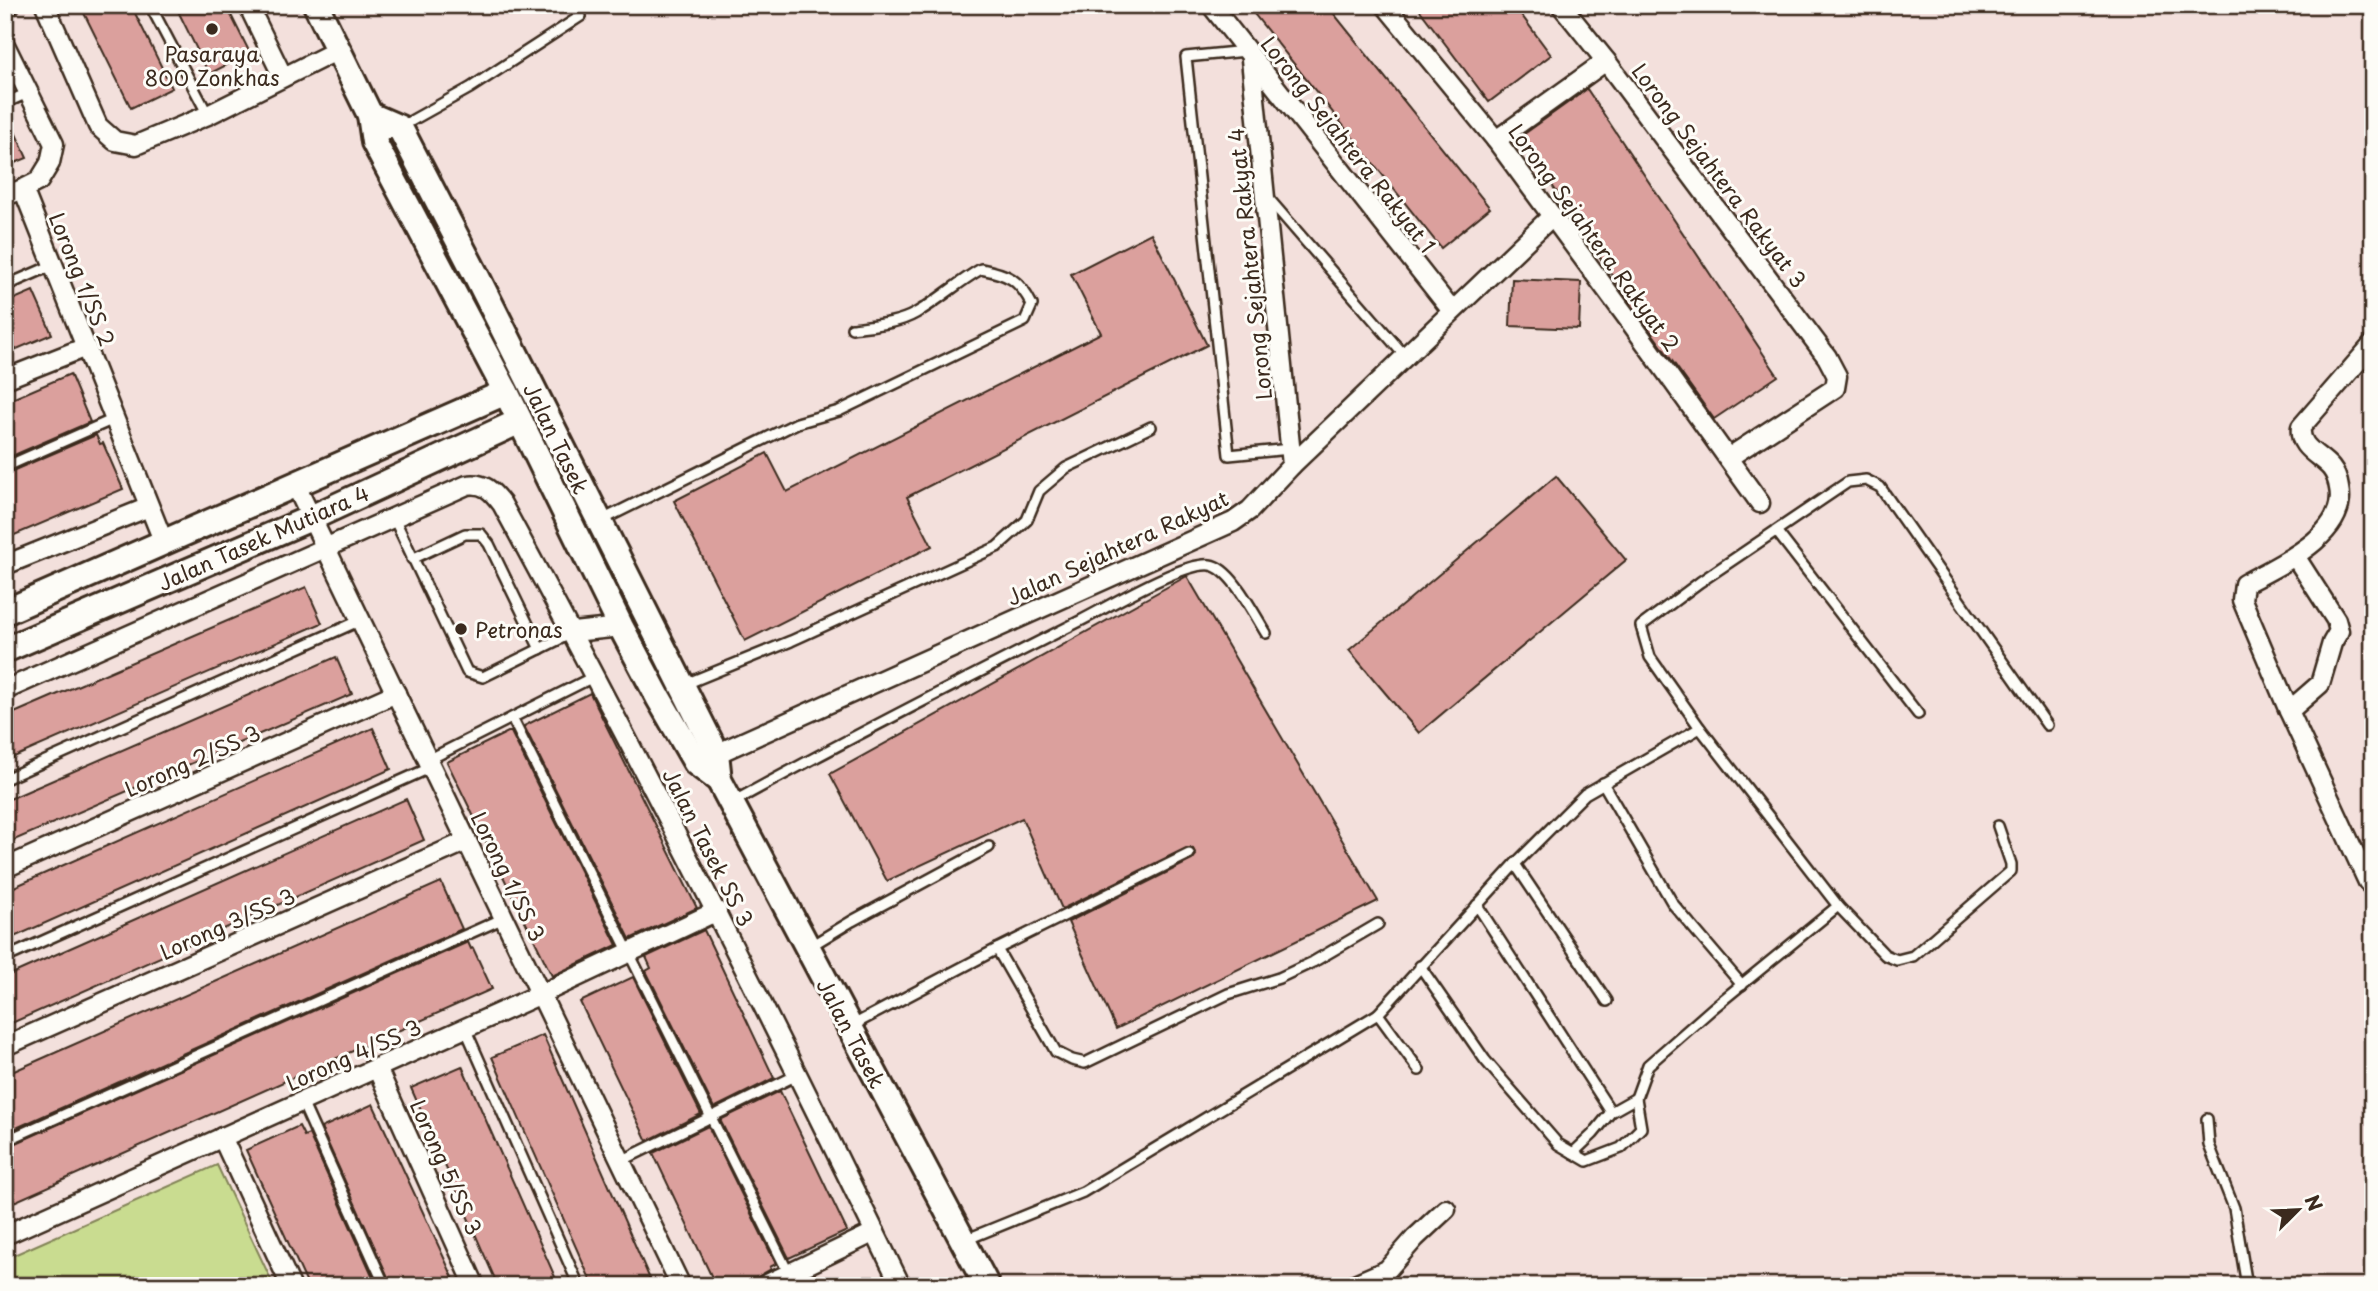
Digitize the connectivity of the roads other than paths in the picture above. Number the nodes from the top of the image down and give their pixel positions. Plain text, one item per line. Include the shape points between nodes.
1 (45, 5) edge
2 (150, 5) edge
3 (248, 5) edge
4 (1211, 5) edge
5 (1385, 5) edge
6 (1561, 5) edge
7 (318, 6) edge
8 (582, 16) dead end
9 (5, 45) edge
10 (338, 50) junction
11 (1248, 55) junction
12 (1606, 61) junction
13 (283, 77) junction
14 (30, 92) junction
15 (5, 103) edge
16 (208, 115) junction
17 (370, 115) junction
18 (400, 128) junction
19 (1496, 140) junction
20 (373, 142) junction
21 (23, 189) junction
22 (1265, 194) junction
23 (5, 196) edge
24 (1551, 217) junction
25 (53, 265) junction
26 (5, 286) edge
27 (1452, 311) junction
28 (852, 328) dead end
29 (509, 343) junction
30 (2373, 344) edge
31 (86, 348) junction
32 (1405, 356) junction
33 (5, 379) edge
34 (515, 404) junction
35 (114, 419) junction
36 (549, 421) junction
37 (1151, 427) dead end
38 (1291, 457) junction
39 (1728, 458) junction
40 (5, 467) edge
41 (296, 486) junction
42 (1760, 503) dead end
43 (149, 507) junction
44 (393, 516) junction
45 (311, 518) junction
46 (598, 522) junction
47 (1777, 532) junction
48 (164, 543) junction
49 (325, 546) junction
50 (2295, 556) junction
51 (412, 559) junction
52 (5, 565) edge
53 (5, 612) edge
54 (361, 620) junction
55 (621, 627) junction
56 (572, 632) junction
57 (1266, 634) dead end
58 (540, 649) junction
59 (5, 650) edge
60 (595, 676) junction
61 (682, 685) junction
62 (5, 690) edge
63 (396, 693) junction
64 (2289, 711) junction
65 (1918, 714) dead end
66 (512, 718) junction
67 (2047, 725) dead end
68 (1700, 728) junction
69 (706, 758) junction
70 (430, 763) junction
71 (5, 779) edge
72 (1603, 783) junction
73 (732, 803) junction
74 (1998, 826) dead end
75 (467, 841) junction
76 (989, 847) dead end
77 (1189, 854) dead end
78 (1514, 864) junction
79 (5, 868) edge
80 (2373, 887) edge
81 (1477, 905) junction
82 (1838, 906) junction
83 (717, 911) junction
84 (505, 918) junction
85 (1378, 924) dead end
86 (807, 948) junction
87 (997, 949) junction
88 (629, 952) junction
89 (5, 958) edge
90 (1420, 966) junction
91 (1742, 985) junction
92 (541, 994) junction
93 (1607, 1001) dead end
94 (1378, 1014) junction
95 (849, 1027) junction
96 (465, 1028) junction
97 (5, 1046) edge
98 (377, 1068) junction
99 (1419, 1070) dead end
100 (797, 1075) junction
101 (1636, 1098) junction
102 (302, 1101) junction
103 (1611, 1111) junction
104 (711, 1117) junction
105 (2207, 1119) dead end
106 (222, 1137) junction
107 (5, 1140) edge
108 (1573, 1153) junction
109 (621, 1161) junction
110 (1446, 1209) dead end
111 (875, 1232) junction
112 (5, 1235) edge
113 (963, 1240) junction
114 (789, 1274) junction
115 (290, 1286) edge
116 (385, 1286) edge
117 (475, 1286) edge
118 (579, 1286) edge
119 (681, 1286) edge
120 (763, 1286) edge
121 (901, 1286) edge
122 (987, 1286) edge
123 (1350, 1286) edge
124 (2247, 1286) edge

1 - 16 street via 98,126 115,141 136,145
2 - 16 lane
3 - 13 street
4 - 11 street, Lorong Sejahtera Rakyat 1
5 - 19 street, Lorong Sejahtera Rakyat 2
6 - 12 street, Lorong Sejahtera Rakyat 3
7 - 10 main road, Jalan Tasek
8 - 18 lane
9 - 14 street
10 - 13 street
10 - 17 main road, Jalan Tasek
11 - 22 street, Lorong Sejahtera Rakyat 4
11 - 27 street, Lorong Sejahtera Rakyat 1
11 - 38 lane via 1185,57 1229,455
12 - 19 street
12 - 39 street, Lorong Sejahtera Rakyat 3 via 1837,376 1835,388
13 - 16 street
14 - 15 lane
14 - 21 street via 54,144 51,163 39,181
17 - 18 main road
17 - 20 main road, Jalan Tasek
18 - 20 lane
18 - 29 main road, Jalan Tasek
19 - 24 street, Lorong Sejahtera Rakyat 2
20 - 34 main road, Jalan Tasek
21 - 23 street
21 - 25 street, Lorong 1/SS 2
22 - 32 lane
22 - 38 street, Lorong Sejahtera Rakyat 4
24 - 27 street, Jalan Sejahtera Rakyat
24 - 39 street, Lorong Sejahtera Rakyat 2
25 - 26 lane
25 - 31 street, Lorong 1/SS 2
27 - 32 street, Jalan Sejahtera Rakyat
28 - 46 lane via 895,322 917,313 981,269 1001,273 1022,286 1032,305 1026,321 839,411 797,423
29 - 34 main road
29 - 36 main road, Jalan Tasek
30 - 50 street via 2301,427 2303,443 2332,470 2341,503 2332,525
31 - 33 street
31 - 35 street, Lorong 1/SS 2
32 - 38 street, Jalan Sejahtera Rakyat
34 - 36 main road via 535,408
34 - 41 main road, Jalan Tasek Mutiara 4
34 - 45 main road, Jalan Tasek Mutiara 4
34 - 55 main road, Jalan Tasek
35 - 40 lane
35 - 43 street, Lorong 1/SS 2
36 - 46 main road, Jalan Tasek
37 - 61 lane via 1066,468 1040,491 1027,520 997,548
38 - 69 street, Jalan Sejahtera Rakyat via 1250,510 1233,522
39 - 42 street, Lorong Sejahtera Rakyat 2
41 - 45 street, Lorong 1/SS 3
41 - 48 main road, Jalan Tasek Mutiara 4
43 - 48 street, Lorong 1/SS 2
43 - 52 street
44 - 49 street
44 - 51 lane
44 - 56 street, Jalan Tasek SS 3 via 467,485 491,490
45 - 49 street, Lorong 1/SS 3
45 - 59 main road, Jalan Tasek Mutiara 4
46 - 61 main road, Jalan Tasek
47 - 65 lane
47 - 67 lane via 1849,482 1867,480 1880,487
47 - 68 lane via 1641,626 1650,657
48 - 53 main road, Jalan Tasek Mutiara 4
49 - 54 street, Lorong 1/SS 3
49 - 62 street
50 - 64 street via 2339,631 2320,684
50 - 64 street via 2242,589 2242,600
51 - 58 lane via 465,534 481,534
51 - 58 lane via 467,672 483,677
54 - 63 street, Lorong 1/SS 3
54 - 71 lane
55 - 56 street
55 - 69 main road, Jalan Tasek
56 - 58 lane
56 - 60 street, Jalan Tasek SS 3
57 - 73 lane via 1234,582 1213,565 1195,566
60 - 66 lane
60 - 83 street, Jalan Tasek SS 3
61 - 69 main road, Jalan Tasek
63 - 70 street, Lorong 1/SS 3
63 - 79 street, Lorong 2/SS 3
64 - 80 street
66 - 70 lane
66 - 88 lane
68 - 72 lane
68 - 82 lane
69 - 73 main road, Jalan Tasek
70 - 75 street, Lorong 1/SS 3
70 - 89 lane
72 - 78 lane via 1585,794
72 - 91 lane via 1673,904
73 - 86 main road, Jalan Tasek
74 - 82 lane via 2011,871 1913,956 1897,960 1885,955
75 - 84 street, Lorong 1/SS 3
75 - 97 street, Lorong 3/SS 3
76 - 86 lane
77 - 87 lane
78 - 81 lane
78 - 93 lane
81 - 90 lane
81 - 103 lane
82 - 91 lane
83 - 88 street, Lorong 4/SS 3
83 - 100 street, Jalan Tasek SS 3
84 - 92 street, Lorong 1/SS 3
84 - 107 lane
85 - 87 lane via 1313,962 1228,993 1085,1063 1056,1052
86 - 95 main road, Jalan Tasek
87 - 95 lane
88 - 92 street, Lorong 4/SS 3
88 - 104 lane
90 - 94 lane
90 - 108 lane via 1485,1060 1558,1144
91 - 101 lane via 1648,1065
92 - 96 street, Lorong 4/SS 3
92 - 109 street, Lorong 1/SS 3
94 - 99 lane
94 - 113 lane via 1083,1192
95 - 113 main road, Jalan Tasek
96 - 98 street, Lorong 4/SS 3
96 - 118 lane
98 - 102 street, Lorong 4/SS 3
98 - 117 street, Lorong 5/SS 3
100 - 104 lane
100 - 111 street, Jalan Tasek SS 3
101 - 103 lane
101 - 108 lane via 1641,1128 1621,1149 1587,1161
102 - 106 street, Lorong 4/SS 3
102 - 116 lane
103 - 108 lane
104 - 109 lane
104 - 114 lane
105 - 124 lane via 2209,1144 2234,1208
106 - 112 street, Lorong 4/SS 3
106 - 115 street
109 - 119 street, Lorong 1/SS 3
110 - 123 street via 1387,1270
111 - 114 street
111 - 121 street, Jalan Tasek SS 3
113 - 122 main road, Jalan Tasek
114 - 120 street

